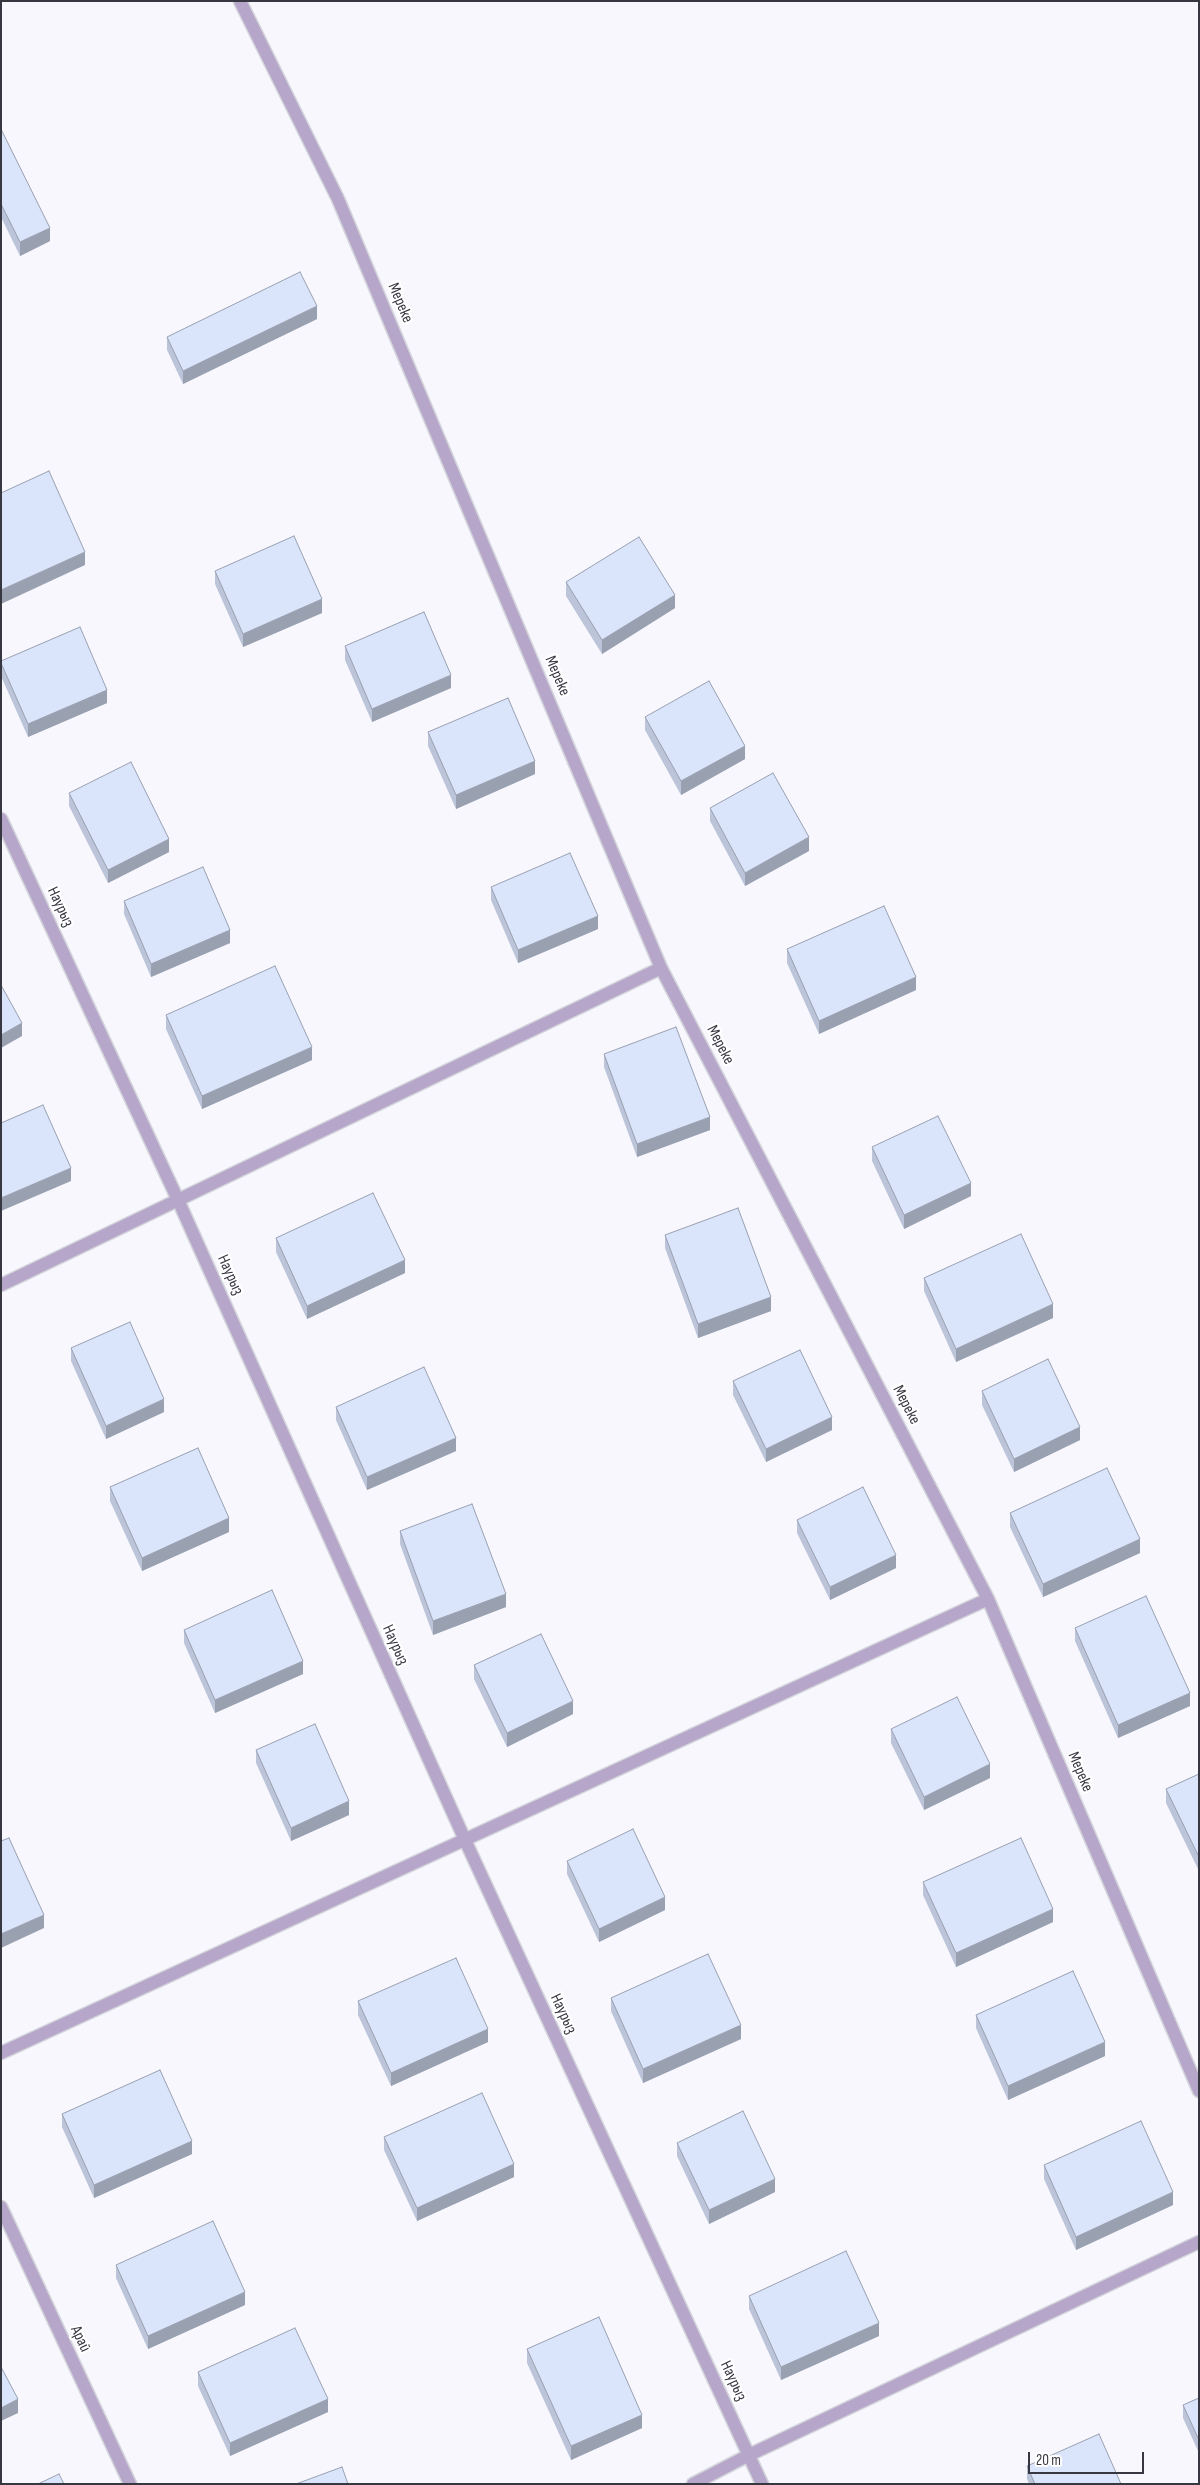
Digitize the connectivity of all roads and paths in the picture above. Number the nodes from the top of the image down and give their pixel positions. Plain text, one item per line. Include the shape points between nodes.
1 (240, 1) edge
2 (1, 819) edge
3 (662, 968) junction
4 (178, 1200) junction
5 (1, 1285) edge
6 (988, 1599) junction
7 (465, 1840) junction
8 (1, 2053) edge
9 (1199, 2091) edge
10 (1, 2207) edge
11 (1199, 2242) edge
12 (749, 2455) junction
13 (130, 2484) edge
14 (693, 2484) edge
15 (762, 2484) edge

1 - 3 street, Мереке via 338,199
2 - 4 street, Наурыз
3 - 4 street
3 - 6 street, Мереке
4 - 5 street
4 - 7 street, Наурыз
6 - 7 street
6 - 9 street, Мереке
7 - 8 street
7 - 12 street, Наурыз
10 - 13 street, Арай
11 - 12 street
12 - 14 street
12 - 15 street, Наурыз

